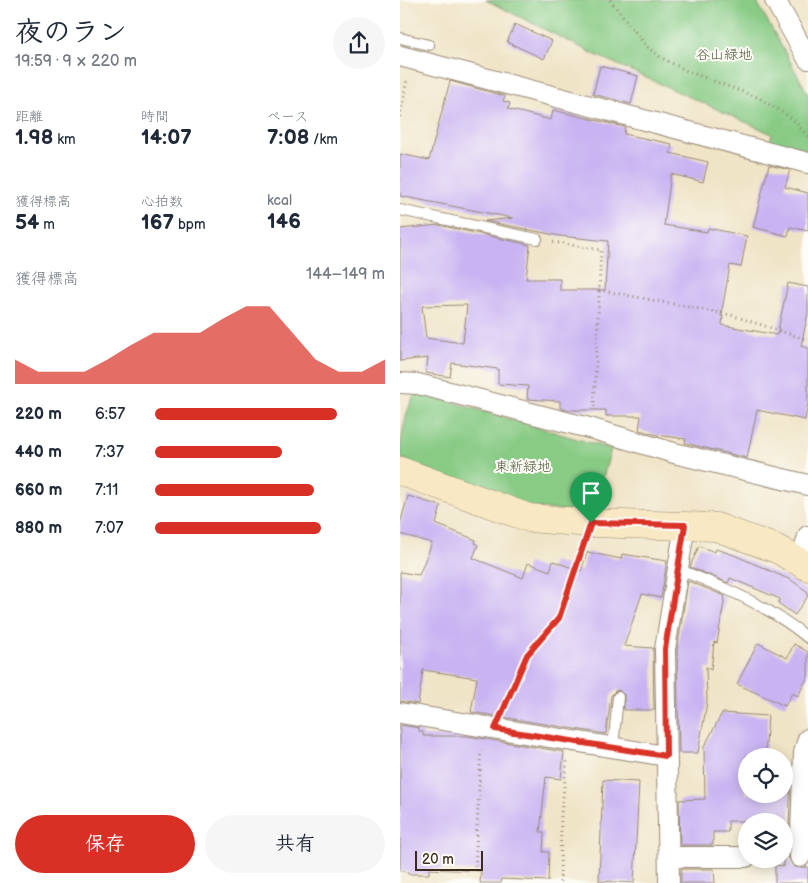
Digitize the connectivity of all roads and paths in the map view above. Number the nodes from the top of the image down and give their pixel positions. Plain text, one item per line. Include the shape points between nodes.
1 (610, 0) edge
2 (776, 0) edge
3 (400, 38) edge
4 (429, 45) dead end
5 (405, 58) edge
6 (808, 59) edge
7 (400, 117) edge
8 (808, 137) edge
9 (808, 164) edge
10 (400, 210) edge
11 (538, 239) joint
12 (599, 290) junction
13 (808, 340) edge
14 (400, 382) edge
15 (593, 430) junction
16 (400, 471) edge
17 (808, 485) edge
18 (591, 523) junction
19 (685, 525) junction
20 (806, 555) edge
21 (678, 569) junction
22 (808, 638) edge
23 (618, 697) dead end
24 (400, 713) edge
25 (488, 728) junction
26 (808, 739) edge
27 (569, 741) junction
28 (613, 748) junction
29 (666, 756) junction
30 (669, 857) junction
31 (738, 857) edge
32 (797, 858) edge
33 (475, 872) dead end
34 (560, 882) edge
35 (669, 883) edge

1 - 8 path via 647,47 660,57 687,71 759,98 793,119
2 - 6 street
3 - 4 lane
5 - 7 path
5 - 9 street
10 - 11 lane
11 - 12 path via 601,250
12 - 13 path via 731,315
12 - 15 path
14 - 15 street
15 - 17 street
16 - 18 street via 529,518
18 - 19 street
18 - 25 path via 559,618 527,655
19 - 20 street via 716,527 777,549
19 - 21 street
21 - 22 lane via 729,589 784,618
21 - 29 street via 665,649
23 - 28 lane
24 - 25 street
25 - 27 street
25 - 33 path
26 - 32 street via 804,753
27 - 28 street
27 - 34 path via 561,814
28 - 29 street
29 - 30 street
30 - 31 street
30 - 35 street

